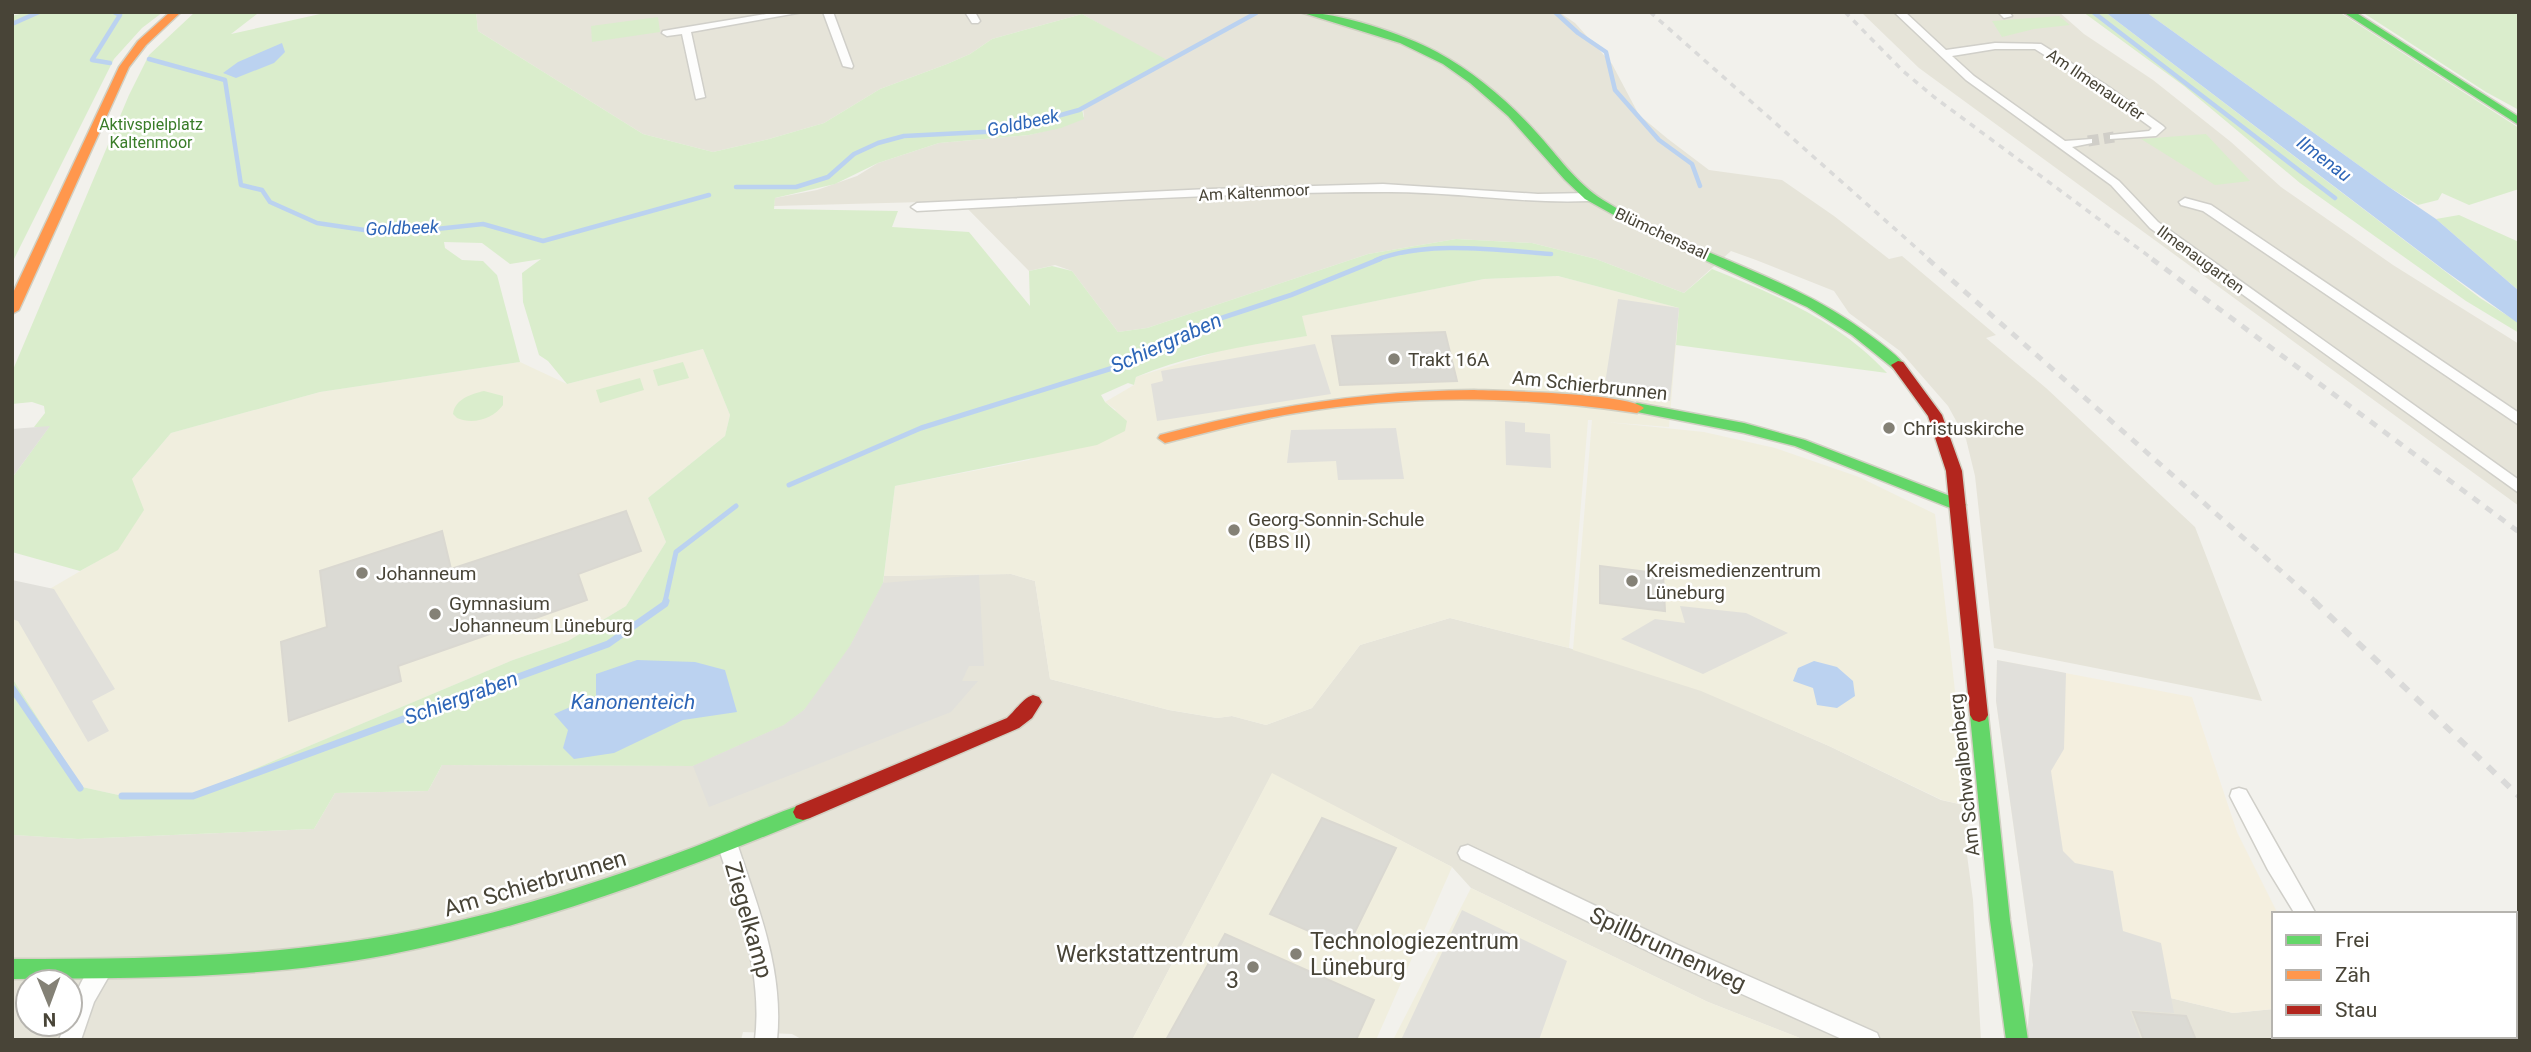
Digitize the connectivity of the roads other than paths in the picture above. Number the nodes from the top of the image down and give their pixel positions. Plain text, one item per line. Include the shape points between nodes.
1 (176, 12) edge
2 (798, 12) edge
3 (828, 12) edge
4 (1306, 12) edge
5 (1899, 12) edge
6 (2348, 12) edge
7 (692, 27) junction
8 (667, 33) dead end
9 (1942, 54) junction
10 (848, 66) dead end
11 (700, 97) dead end
12 (2519, 122) edge
13 (2114, 137) tunnel mouth
14 (2088, 141) tunnel mouth
15 (2063, 145) junction
16 (1590, 197) junction
17 (2185, 202) dead end
18 (918, 207) dead end
19 (12, 310) edge
20 (2519, 420) edge
21 (1165, 438) dead end
22 (2519, 488) edge
23 (1958, 505) junction
24 (1033, 702) dead end
25 (2239, 796) dead end
26 (727, 843) junction
27 (1468, 853) dead end
28 (2305, 912) edge
29 (12, 969) edge
30 (103, 969) junction
31 (70, 1040) edge
32 (766, 1040) edge
33 (1869, 1040) edge
34 (2017, 1040) edge

1 - 19 street via 124,67
2 - 7 street
3 - 10 street
4 - 16 street, Blümchensaal via 1417,46 1459,70 1522,124
5 - 9 street, Ilmenaugarten
6 - 12 street
7 - 8 street
7 - 11 street
9 - 13 street, Am Ilmenauufer via 2022,45 2046,50 2159,128 2152,134
9 - 15 street, Ilmenaugarten
14 - 15 street
15 - 22 street, Ilmenaugarten via 2115,183 2154,225
16 - 18 street, Am Kaltenmoor via 1542,199 1460,190 1360,188
16 - 23 street, Blümchensaal via 1635,224 1806,299 1890,359 1923,395 1938,420 1950,449
17 - 20 street, Ilmenaugarten via 2207,208
21 - 23 street, Am Schierbrunnen via 1272,413 1356,401 1425,397 1567,400 1711,421 1800,443
23 - 34 street, Am Schwalbenberg via 2000,920
24 - 26 street, Am Schierbrunnen via 1013,723
25 - 28 street
26 - 30 street, Am Schierbrunnen via 593,892 437,935 289,960
26 - 32 street, Ziegelkamp via 766,970
27 - 33 street, Spillbrunnenweg via 1671,952
29 - 30 street, Am Schierbrunnen
30 - 31 street via 85,997

